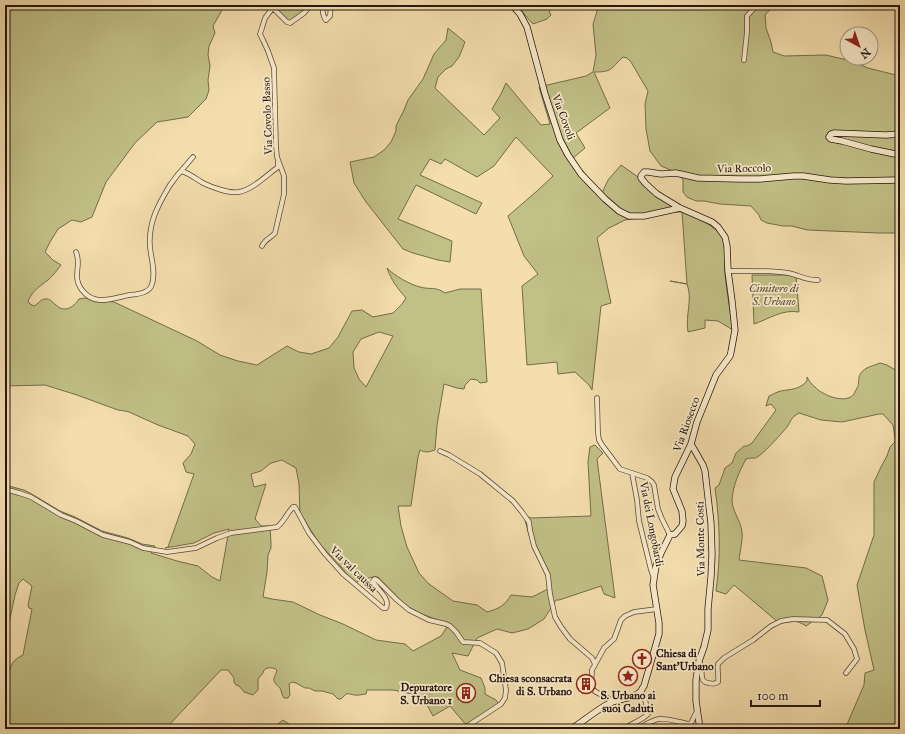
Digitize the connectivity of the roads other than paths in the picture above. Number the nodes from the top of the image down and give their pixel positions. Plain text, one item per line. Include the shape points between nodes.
1 (311, 5) edge
2 (322, 5) edge
3 (331, 5) edge
4 (512, 5) edge
5 (757, 5) edge
6 (274, 6) edge
7 (744, 60) dead end
8 (900, 134) edge
9 (900, 155) edge
10 (193, 157) dead end
11 (278, 161) junction
12 (182, 171) junction
13 (900, 180) edge
14 (680, 208) junction
15 (262, 246) dead end
16 (76, 252) dead end
17 (728, 271) junction
18 (818, 280) dead end
19 (597, 398) dead end
20 (691, 444) junction
21 (440, 451) dead end
22 (632, 473) junction
23 (5, 489) edge
24 (670, 535) junction
25 (654, 578) junction
26 (657, 609) junction
27 (699, 660) junction
28 (595, 664) junction
29 (846, 673) dead end
30 (641, 691) junction
31 (613, 702) junction
32 (697, 711) junction
33 (463, 729) edge
34 (571, 729) edge
35 (624, 729) edge
36 (638, 729) edge
37 (700, 729) edge

1 - 6 street via 290,23
2 - 3 street via 326,20 330,16
4 - 14 street, Via Covoli via 527,27 560,140 581,174 605,199 629,216 644,216
5 - 7 street via 747,16
6 - 11 street, Via Covolo Basso via 265,18 260,34 274,68
8 - 9 street via 834,133 829,136 831,139
10 - 12 street
11 - 12 street, Via Covolo Basso via 278,168 247,189 236,192 207,185
11 - 15 street, Via Covolo Basso via 284,176 284,194 275,233 264,241
12 - 16 street via 162,196 150,228 153,279 148,290 104,300 96,300 86,295 78,282 79,262
13 - 14 street, Via Roccolo via 838,181 803,176 760,179 698,178 644,172 641,178 646,184
14 - 17 street, Via Riosecco via 712,222 722,232 727,246
17 - 18 street via 773,271
17 - 20 street, Via Riosecco via 734,330 731,352 716,375
19 - 22 street via 599,440 619,468
20 - 24 street, Via Riosecco via 675,477 673,488 682,511 683,523 675,534
20 - 27 street, Via Monte Costi via 705,471 711,523 708,630
21 - 28 street via 480,474 513,501 522,512 529,522 534,546 548,575 555,617 570,639
22 - 24 street via 653,483 660,513
22 - 25 street, Via dei Longobardi via 639,521
23 - 33 street, Via val caussa via 31,497 103,536 163,552 196,548 231,533 277,526 295,507 309,533 325,554 343,574 383,608 388,605 374,584 375,579 409,610 429,620 449,625 463,642 480,643 497,655 502,663 505,698 501,704
24 - 25 street, Via Riosecco via 661,552
25 - 26 street, Via Riosecco
26 - 28 street via 624,616 614,639 604,648
26 - 30 street, Via Riosecco via 659,634
27 - 29 street, Via Monte Costi via 702,679 706,683 716,684 719,679 718,664 771,626 793,618 827,620 843,632 854,649 857,659
27 - 32 street, Via Monte Costi via 696,680
28 - 31 street via 591,688
30 - 31 street
30 - 35 street via 648,714
31 - 34 street
32 - 36 street via 688,724 659,720
32 - 37 street, Via Monte Costi

